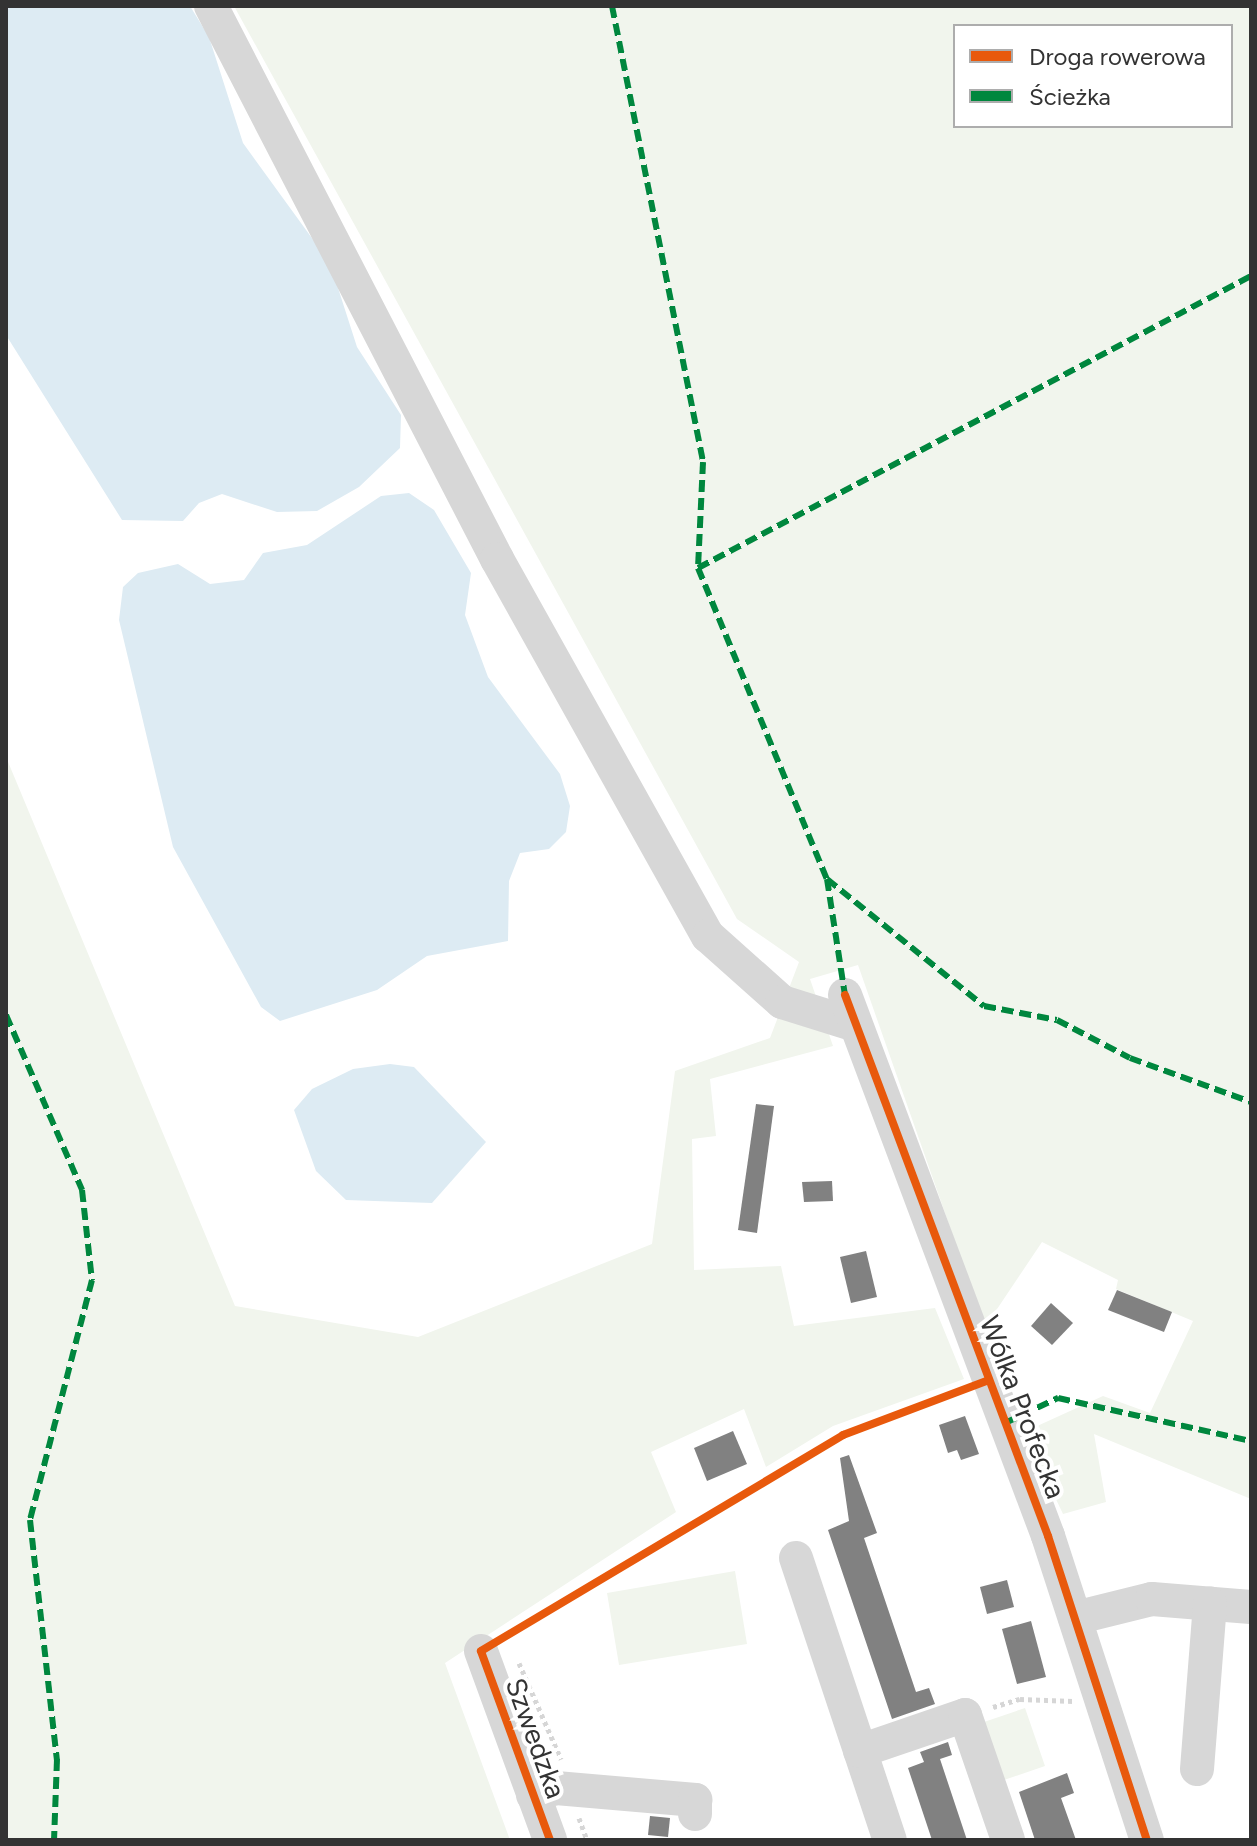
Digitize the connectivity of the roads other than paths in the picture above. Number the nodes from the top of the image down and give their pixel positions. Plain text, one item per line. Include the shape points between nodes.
1 (211, 6) edge
2 (796, 1558) dead end
3 (1210, 1604) junction
4 (1251, 1607) edge
5 (1075, 1618) junction
6 (496, 1650) road end
7 (860, 1751) junction
8 (1197, 1769) dead end
9 (533, 1795) junction
10 (695, 1814) dead end
11 (550, 1840) edge
12 (890, 1840) edge
13 (1008, 1840) edge
14 (1147, 1840) edge

1 - 5 street, Wólka Profecka via 497,559 708,936 782,1002 850,1010
2 - 7 street
3 - 4 street
3 - 5 street via 1122,1602
3 - 8 street
5 - 14 street, Wólka Profecka
6 - 9 street, Szwedzka
7 - 12 street
7 - 13 street via 965,1715
9 - 10 street via 569,1789 695,1800
9 - 11 street, Szwedzka

